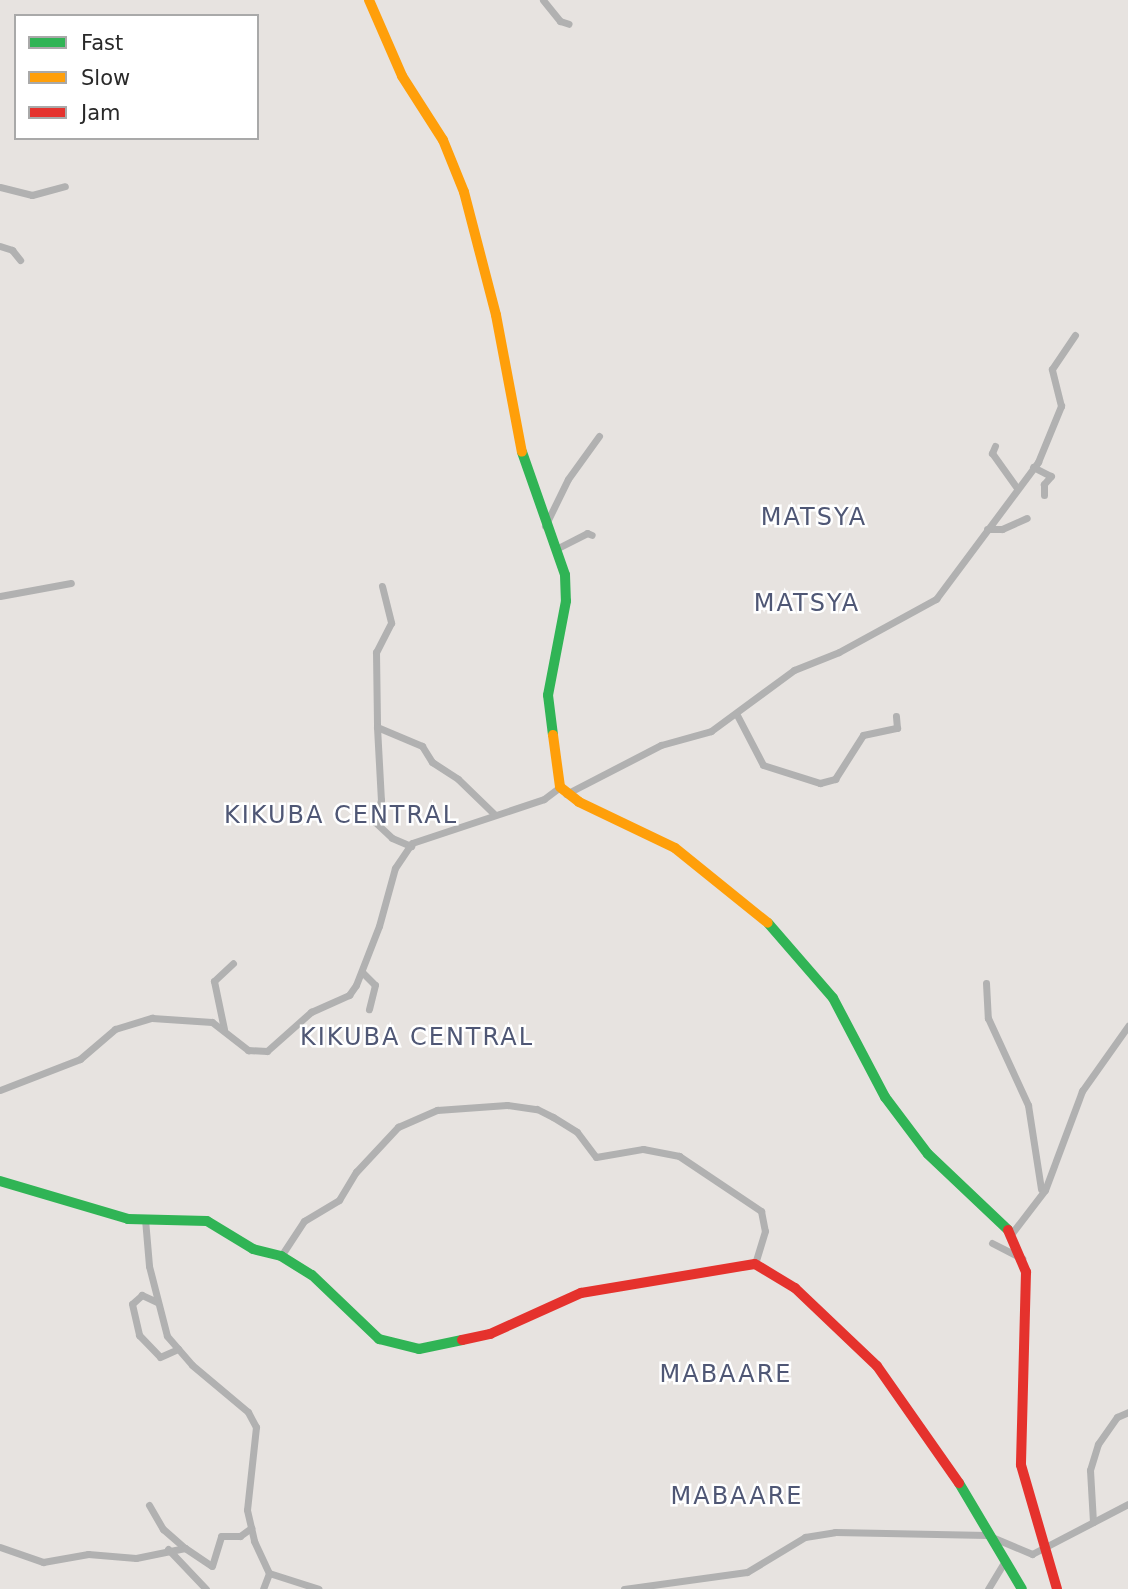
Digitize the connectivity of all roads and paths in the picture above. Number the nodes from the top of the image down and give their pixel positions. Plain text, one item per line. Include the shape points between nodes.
1 (369, 0) edge
2 (543, 0) edge
3 (569, 24) dead end
4 (0, 187) edge
5 (65, 187) dead end
6 (0, 246) edge
7 (20, 260) dead end
8 (1075, 335) dead end
9 (599, 436) dead end
10 (996, 446) dead end
11 (1033, 467) junction
12 (1017, 488) junction
13 (1044, 495) dead end
14 (1027, 518) dead end
15 (545, 526) junction
16 (986, 529) junction
17 (592, 535) dead end
18 (556, 549) junction
19 (71, 583) dead end
20 (382, 586) dead end
21 (0, 596) edge
22 (737, 715) junction
23 (896, 716) dead end
24 (377, 727) junction
25 (563, 791) junction
26 (494, 814) junction
27 (411, 846) junction
28 (233, 963) dead end
29 (362, 972) junction
30 (986, 983) dead end
31 (369, 1009) dead end
32 (1128, 1026) edge
33 (224, 1030) junction
34 (0, 1090) edge
35 (0, 1181) edge
36 (1032, 1205) junction
37 (145, 1219) junction
38 (1012, 1233) junction
39 (992, 1243) dead end
40 (281, 1256) junction
41 (1025, 1261) junction
42 (755, 1264) junction
43 (158, 1301) junction
44 (178, 1349) junction
45 (1128, 1412) edge
46 (1128, 1504) edge
47 (149, 1505) dead end
48 (1093, 1522) junction
49 (251, 1528) junction
50 (987, 1535) junction
51 (1044, 1546) junction
52 (0, 1548) edge
53 (185, 1548) junction
54 (168, 1549) junction
55 (1004, 1562) junction
56 (269, 1573) junction
57 (206, 1589) edge
58 (263, 1589) edge
59 (319, 1589) edge
60 (624, 1589) edge
61 (988, 1589) edge
62 (1021, 1589) edge
63 (1057, 1589) edge

1 - 15 street via 402,76 443,140 464,192 496,315 523,460
2 - 3 street via 559,21
4 - 5 street via 32,195
6 - 7 street via 12,250
8 - 11 street via 1052,369 1061,406
9 - 15 street via 568,479
10 - 12 street via 992,453
11 - 12 street
11 - 13 street via 1051,476 1044,484
12 - 16 street
14 - 16 street via 1002,529
15 - 18 street
16 - 22 street via 936,599 794,670
17 - 18 street via 587,533
18 - 25 street via 565,575 566,601 548,695
19 - 21 street
20 - 24 street via 391,623 376,652
22 - 23 street via 763,765 820,783 835,779 863,735 897,728
22 - 25 street via 711,731 650,750
24 - 26 street via 422,747 432,762 458,779
24 - 27 street via 380,800 375,822 395,840
25 - 26 street
25 - 38 street via 675,848 766,922 833,998 886,1097 928,1154
26 - 27 street via 419,839
27 - 29 street via 394,868
28 - 33 street via 214,981
29 - 31 street via 375,985
29 - 33 street via 349,995 311,1012 267,1051 248,1050
30 - 36 street via 988,1018 1021,1084 1036,1140 1043,1185
32 - 36 street via 1082,1091 1045,1189
33 - 34 street via 212,1022 141,1020 115,1030 80,1059
35 - 37 street via 128,1219
36 - 38 street
37 - 40 street via 207,1221 253,1249
37 - 43 street
38 - 41 street
39 - 41 street
40 - 42 street via 312,1276 379,1339 419,1349 490,1334 581,1293
40 - 42 street via 304,1221 339,1200 356,1172 398,1127 437,1110 507,1105 537,1109 553,1117 577,1132 596,1157 643,1149 679,1156 761,1211 765,1231
41 - 51 street via 1019,1450
42 - 50 street via 795,1288 877,1366 958,1482
43 - 44 street via 167,1336
43 - 44 street via 142,1296 132,1304 139,1335 160,1357
44 - 49 street via 248,1412 256,1427 248,1479
45 - 48 street via 1117,1417 1098,1444 1090,1470
46 - 48 street
47 - 53 street via 163,1529
48 - 51 street
49 - 53 street via 240,1536 221,1536 212,1566
49 - 56 street
50 - 51 street via 1027,1553
50 - 55 street
50 - 60 street via 940,1531 815,1534 747,1572
51 - 63 street
52 - 54 street via 43,1562 88,1554 136,1558
53 - 54 street
54 - 57 street
55 - 61 street
55 - 62 street
56 - 58 street
56 - 59 street

